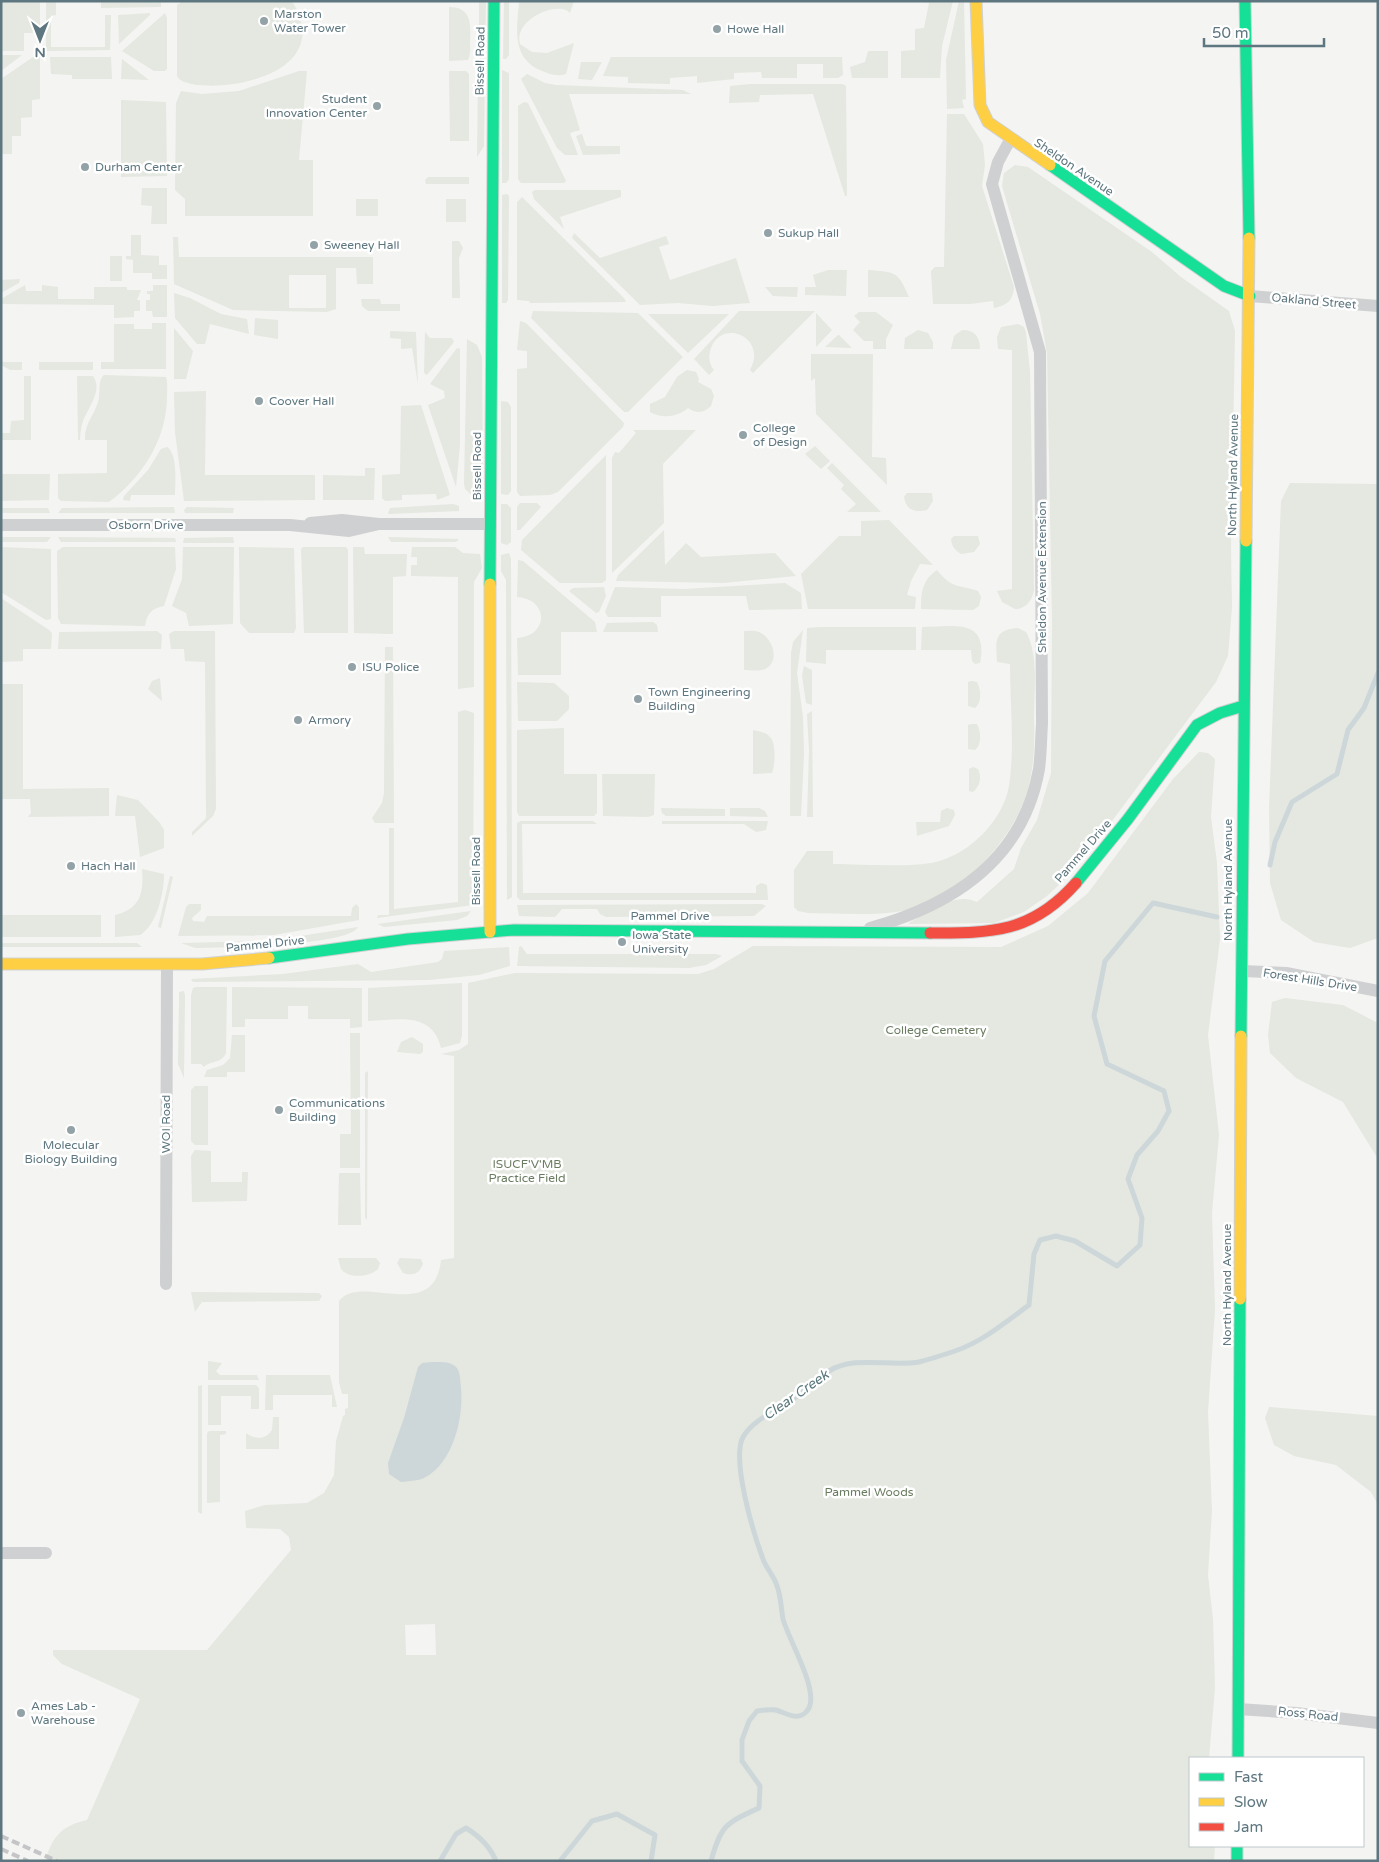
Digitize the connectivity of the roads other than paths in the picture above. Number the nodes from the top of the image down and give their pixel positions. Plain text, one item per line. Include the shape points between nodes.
1 (494, 1) edge
2 (976, 1) edge
3 (1245, 1) edge
4 (1010, 140) junction
5 (1250, 296) junction
6 (1378, 306) edge
7 (490, 524) junction
8 (1, 525) edge
9 (1243, 706) junction
10 (861, 931) junction
11 (490, 932) junction
12 (1, 964) edge
13 (167, 964) junction
14 (1242, 971) junction
15 (1378, 991) edge
16 (166, 1284) dead end
17 (1, 1553) edge
18 (46, 1554) dead end
19 (1238, 1709) junction
20 (1378, 1723) edge
21 (1238, 1757) edge
22 (1237, 1847) edge
23 (1237, 1861) edge

1 - 7 street, Bissell Road
2 - 4 street, Sheldon Avenue via 980,105 988,122
3 - 5 street, North Hyland Avenue
4 - 5 street, Sheldon Avenue via 1224,286
4 - 10 street, Sheldon Avenue Extension via 998,162 992,184 1040,352 1042,723 1039,769 1019,828 997,858 966,887 928,908
5 - 6 street, Oakland Street
5 - 9 street, North Hyland Avenue
7 - 8 street, Osborn Drive via 379,524 332,520 290,525
7 - 11 street, Bissell Road
9 - 10 street, Pammel Drive via 1197,725 1087,870 1037,915 1015,927 975,933
9 - 14 street, North Hyland Avenue
10 - 11 street, Pammel Drive
11 - 13 street, Pammel Drive via 408,939 250,961
12 - 13 street, Pammel Drive
13 - 16 street, WOI Road
14 - 15 street, Forest Hills Drive via 1286,973
14 - 19 street, North Hyland Avenue
17 - 18 street
19 - 20 street, Ross Road via 1296,1712
19 - 21 street, North Hyland Avenue
22 - 23 street

